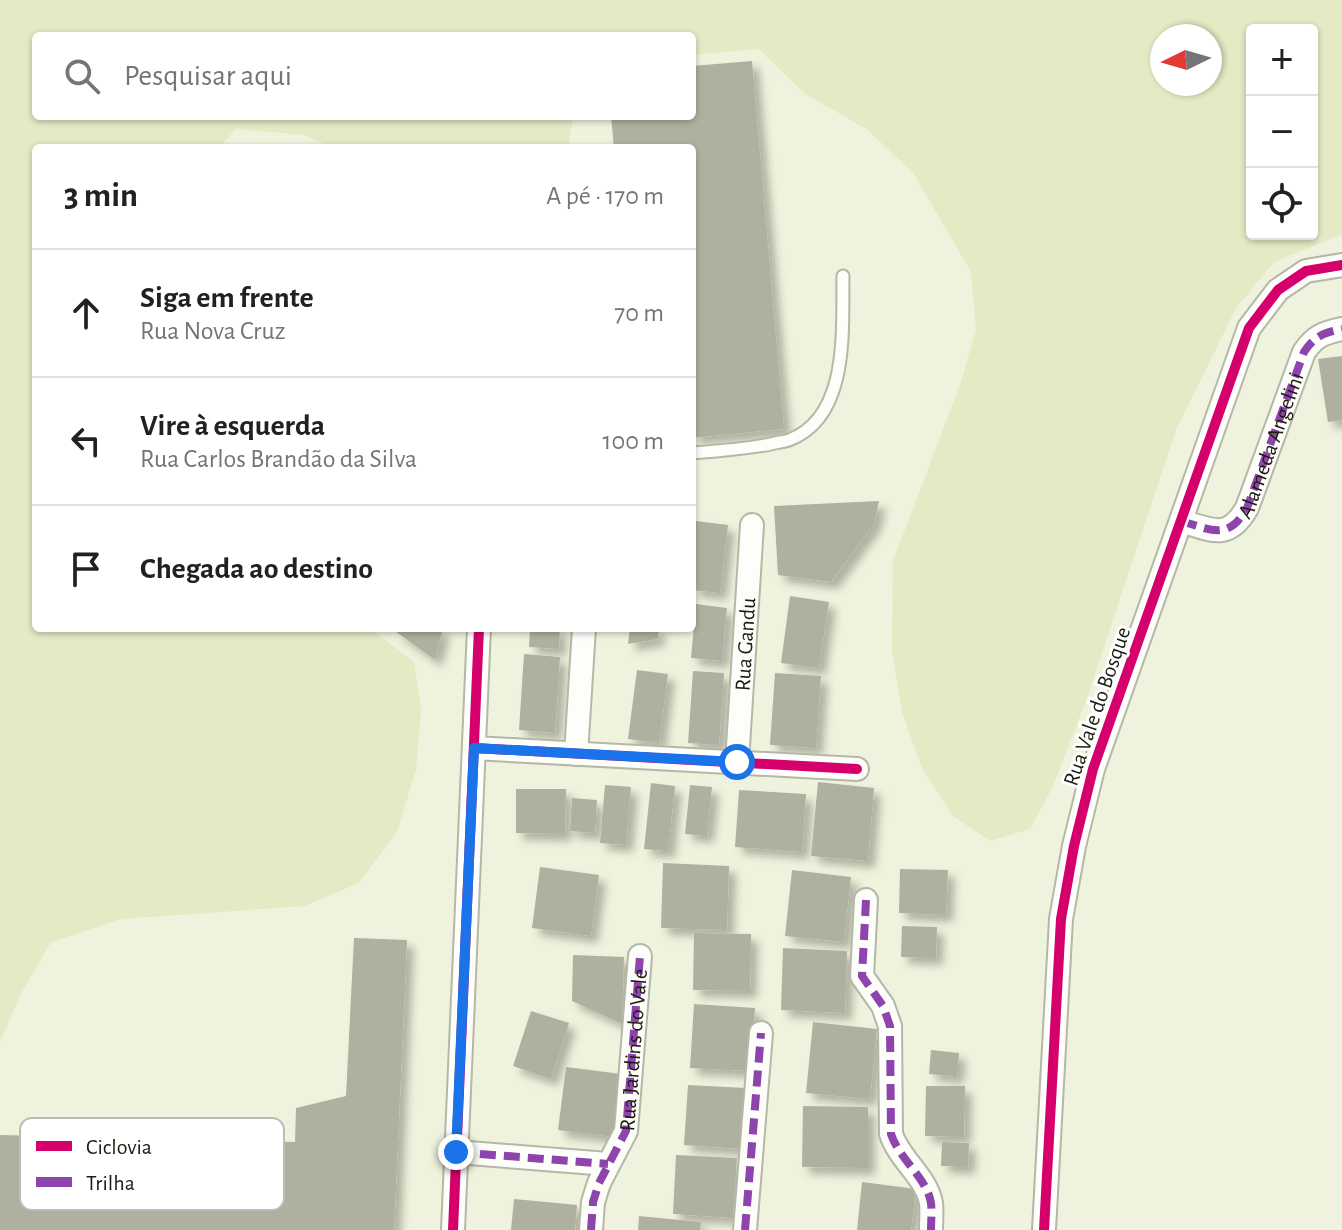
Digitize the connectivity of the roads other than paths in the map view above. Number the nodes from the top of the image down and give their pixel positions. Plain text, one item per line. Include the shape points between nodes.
1 (1342, 265) edge
2 (843, 276) dead end
3 (1342, 329) edge
4 (696, 453) edge
5 (1181, 521) junction
6 (752, 525) dead end
7 (479, 632) edge
8 (584, 632) edge
9 (474, 748) junction
10 (576, 754) junction
11 (737, 762) junction
12 (857, 769) dead end
13 (866, 900) dead end
14 (640, 956) dead end
15 (761, 1033) dead end
16 (456, 1152) junction
17 (608, 1164) junction
18 (453, 1230) edge
19 (591, 1230) edge
20 (745, 1230) edge
21 (931, 1230) edge
22 (1044, 1230) edge

1 - 5 street, Rua Vale do Bosque via 1306,271 1287,283 1249,328
2 - 4 lane via 842,349 834,391 813,426 789,440
3 - 5 street, Alameda Angelini via 1313,340 1304,352 1240,520 1215,531
5 - 22 street, Rua Vale do Bosque via 1093,769 1074,846 1061,919
6 - 11 street, Rua Gandu
7 - 9 street
8 - 10 street
9 - 10 street
9 - 16 street
10 - 11 street
11 - 12 street
13 - 21 street via 862,976 890,1026 891,1134 926,1189
14 - 17 street, Rua Jardins do Vale via 626,1131
15 - 20 street
16 - 17 street
16 - 18 street
17 - 19 street, Rua Jardins do Vale via 593,1202

